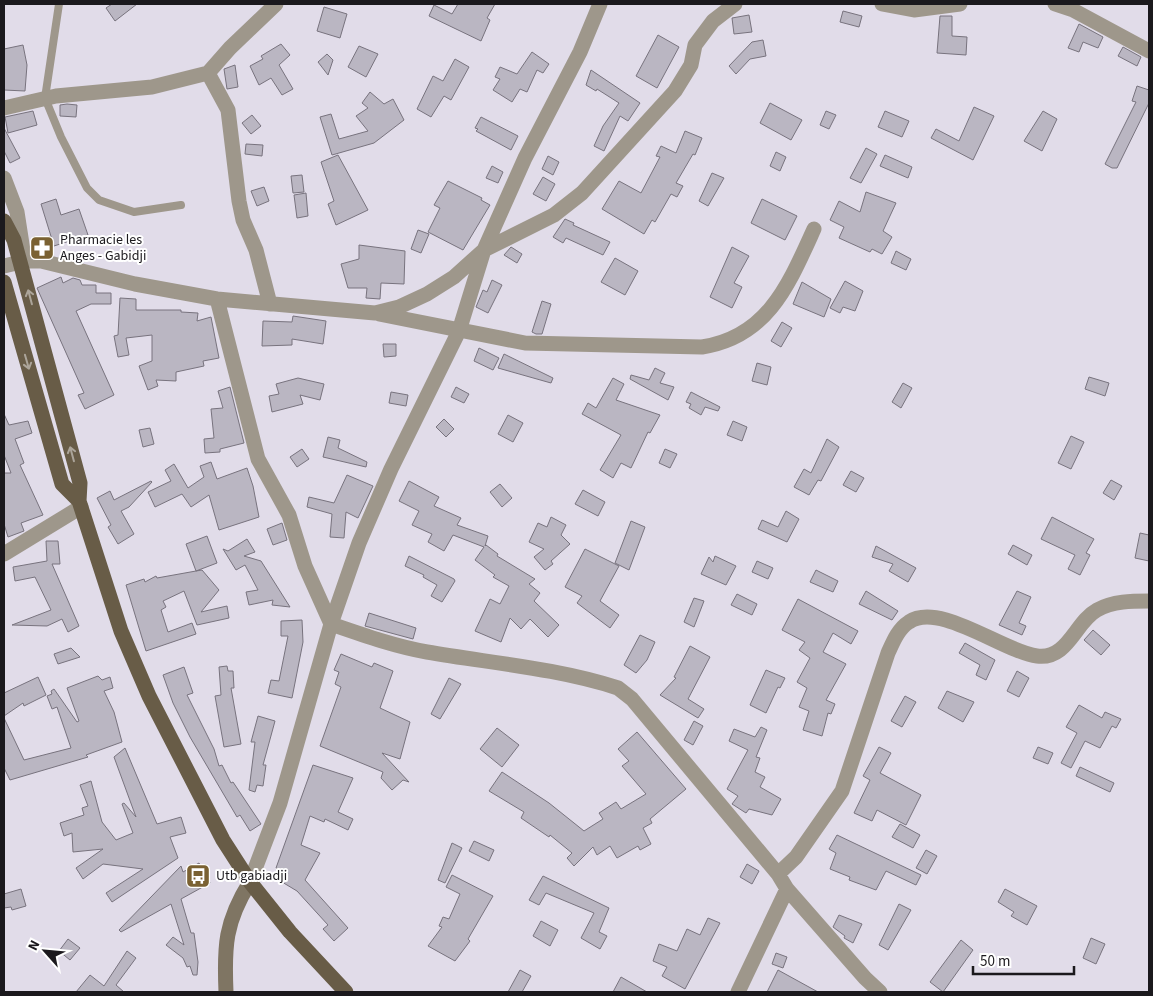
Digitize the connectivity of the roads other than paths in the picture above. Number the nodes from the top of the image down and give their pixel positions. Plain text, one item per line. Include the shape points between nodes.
1 (59, 4) edge
2 (276, 4) edge
3 (600, 4) edge
4 (735, 4) edge
5 (882, 4) edge
6 (960, 4) edge
7 (1055, 4) edge
8 (1149, 51) edge
9 (208, 73) junction
10 (45, 98) junction
11 (4, 108) edge
12 (4, 178) edge
13 (182, 205) dead end
14 (4, 221) edge
15 (814, 229) dead end
16 (484, 250) junction
17 (23, 262) junction
18 (4, 266) edge
19 (4, 282) edge
20 (217, 299) junction
21 (270, 304) junction
22 (375, 313) junction
23 (459, 331) junction
24 (80, 504) junction
25 (4, 554) edge
26 (1149, 600) edge
27 (331, 624) junction
28 (778, 874) junction
29 (250, 882) junction
30 (787, 888) junction
31 (226, 992) edge
32 (346, 992) edge
33 (738, 992) edge
34 (880, 992) edge

1 - 10 lane
2 - 9 street
3 - 16 street
4 - 16 street via 714,21 695,45 688,71 675,90 582,194 554,215
5 - 6 street via 914,10
7 - 8 street via 1073,10
9 - 10 street via 152,87
9 - 21 street via 228,110 240,207 256,250
10 - 11 street
10 - 13 lane via 87,188 99,200 134,212
12 - 17 street via 17,212
14 - 17 main road
15 - 23 street via 796,268 766,316 736,338 721,344 702,347 546,345
16 - 22 street via 454,277 427,294 400,307
16 - 23 street
17 - 18 street
17 - 20 street via 64,265 134,284
24 -> 17 main road via 80,483
19 -> 24 main road via 62,484
20 - 21 street
20 - 27 street via 258,459 289,515 308,575
21 - 22 street
22 - 23 street
23 - 27 street via 390,469 359,543
24 - 25 street
24 - 29 main road via 122,631 149,696 223,840
26 - 28 street via 1120,602 1099,609 1080,625 1064,648 1039,656 1018,652 966,626 948,621 926,617 909,621 888,653 842,791 796,857
27 - 28 street via 394,645 498,662 618,688 632,699
27 - 29 street via 280,803
28 - 30 street
29 - 31 street via 236,905 228,928 224,954
29 - 32 main road via 290,932
30 - 33 street
30 - 34 street

